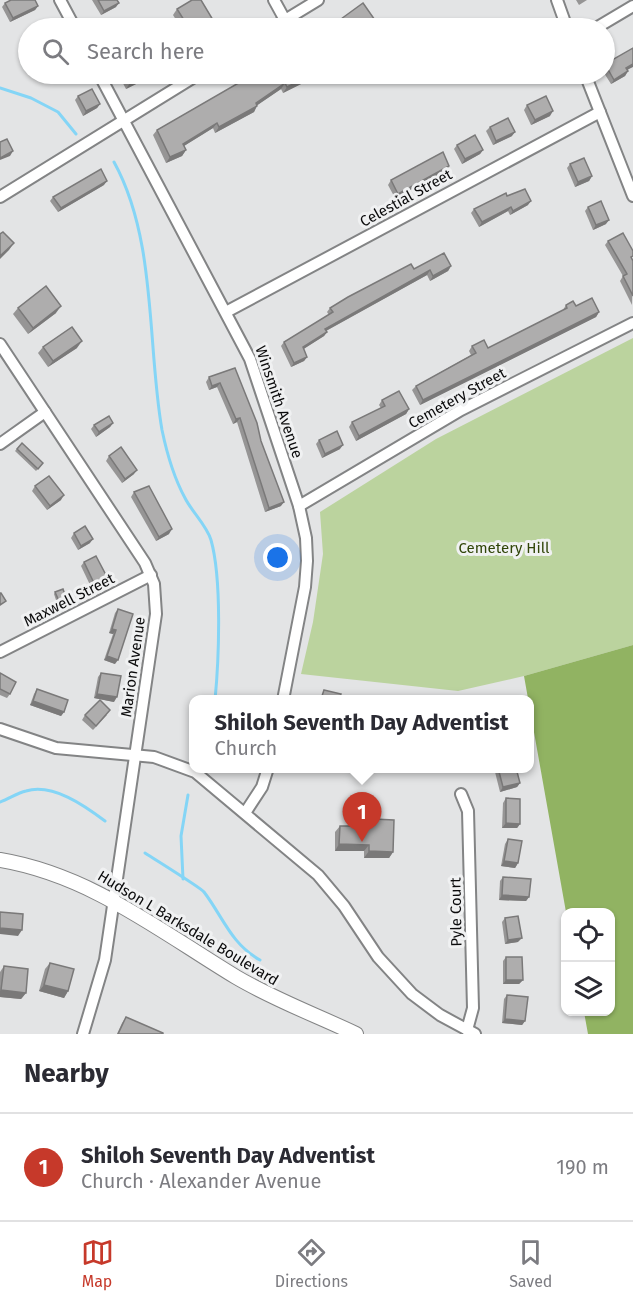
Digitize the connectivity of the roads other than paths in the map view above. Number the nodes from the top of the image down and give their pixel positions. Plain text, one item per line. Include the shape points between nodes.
1 (60, 0) edge
2 (274, 0) edge
3 (318, 0) edge
4 (557, 0) edge
5 (633, 6) edge
6 (70, 18) edge
7 (284, 18) edge
8 (288, 18) edge
9 (563, 18) edge
10 (613, 18) edge
11 (104, 84) edge
12 (182, 84) edge
13 (589, 84) edge
14 (600, 112) junction
15 (123, 120) junction
16 (633, 196) edge
17 (0, 197) edge
18 (226, 312) junction
19 (633, 323) edge
20 (0, 344) edge
21 (45, 412) junction
22 (0, 444) edge
23 (299, 506) junction
24 (151, 575) junction
25 (0, 652) edge
26 (284, 695) edge
27 (0, 729) edge
28 (136, 754) junction
29 (189, 769) edge
30 (196, 773) edge
31 (266, 773) edge
32 (461, 794) dead end
33 (245, 813) junction
34 (0, 860) edge
35 (115, 900) junction
36 (471, 1032) edge
37 (83, 1034) edge
38 (356, 1034) edge

1 - 6 street
2 - 7 street
3 - 8 street
4 - 9 street
5 - 10 street
11 - 15 street, Winsmith Avenue
12 - 15 street
13 - 14 street
14 - 16 street
14 - 18 street, Celestial Street
15 - 17 street
15 - 18 street, Winsmith Avenue
18 - 23 street, Winsmith Avenue via 250,359
19 - 23 street, Cemetery Street via 461,410
20 - 21 street, Marion Avenue
21 - 22 street
21 - 24 street, Marion Avenue
23 - 26 street, Winsmith Avenue via 307,561
24 - 25 street, Maxwell Street
24 - 28 street, Marion Avenue via 156,614
27 - 28 street via 56,748
28 - 29 street via 169,760
28 - 35 street, Marion Avenue
30 - 33 street
31 - 33 street
32 - 36 street, Pyle Court via 468,811
33 - 36 street via 325,882 405,988 431,1010
34 - 35 street, Hudson L Barksdale Boulevard via 65,877
35 - 37 street, Marion Avenue via 100,985
35 - 38 street, Hudson L Barksdale Boulevard via 274,998

